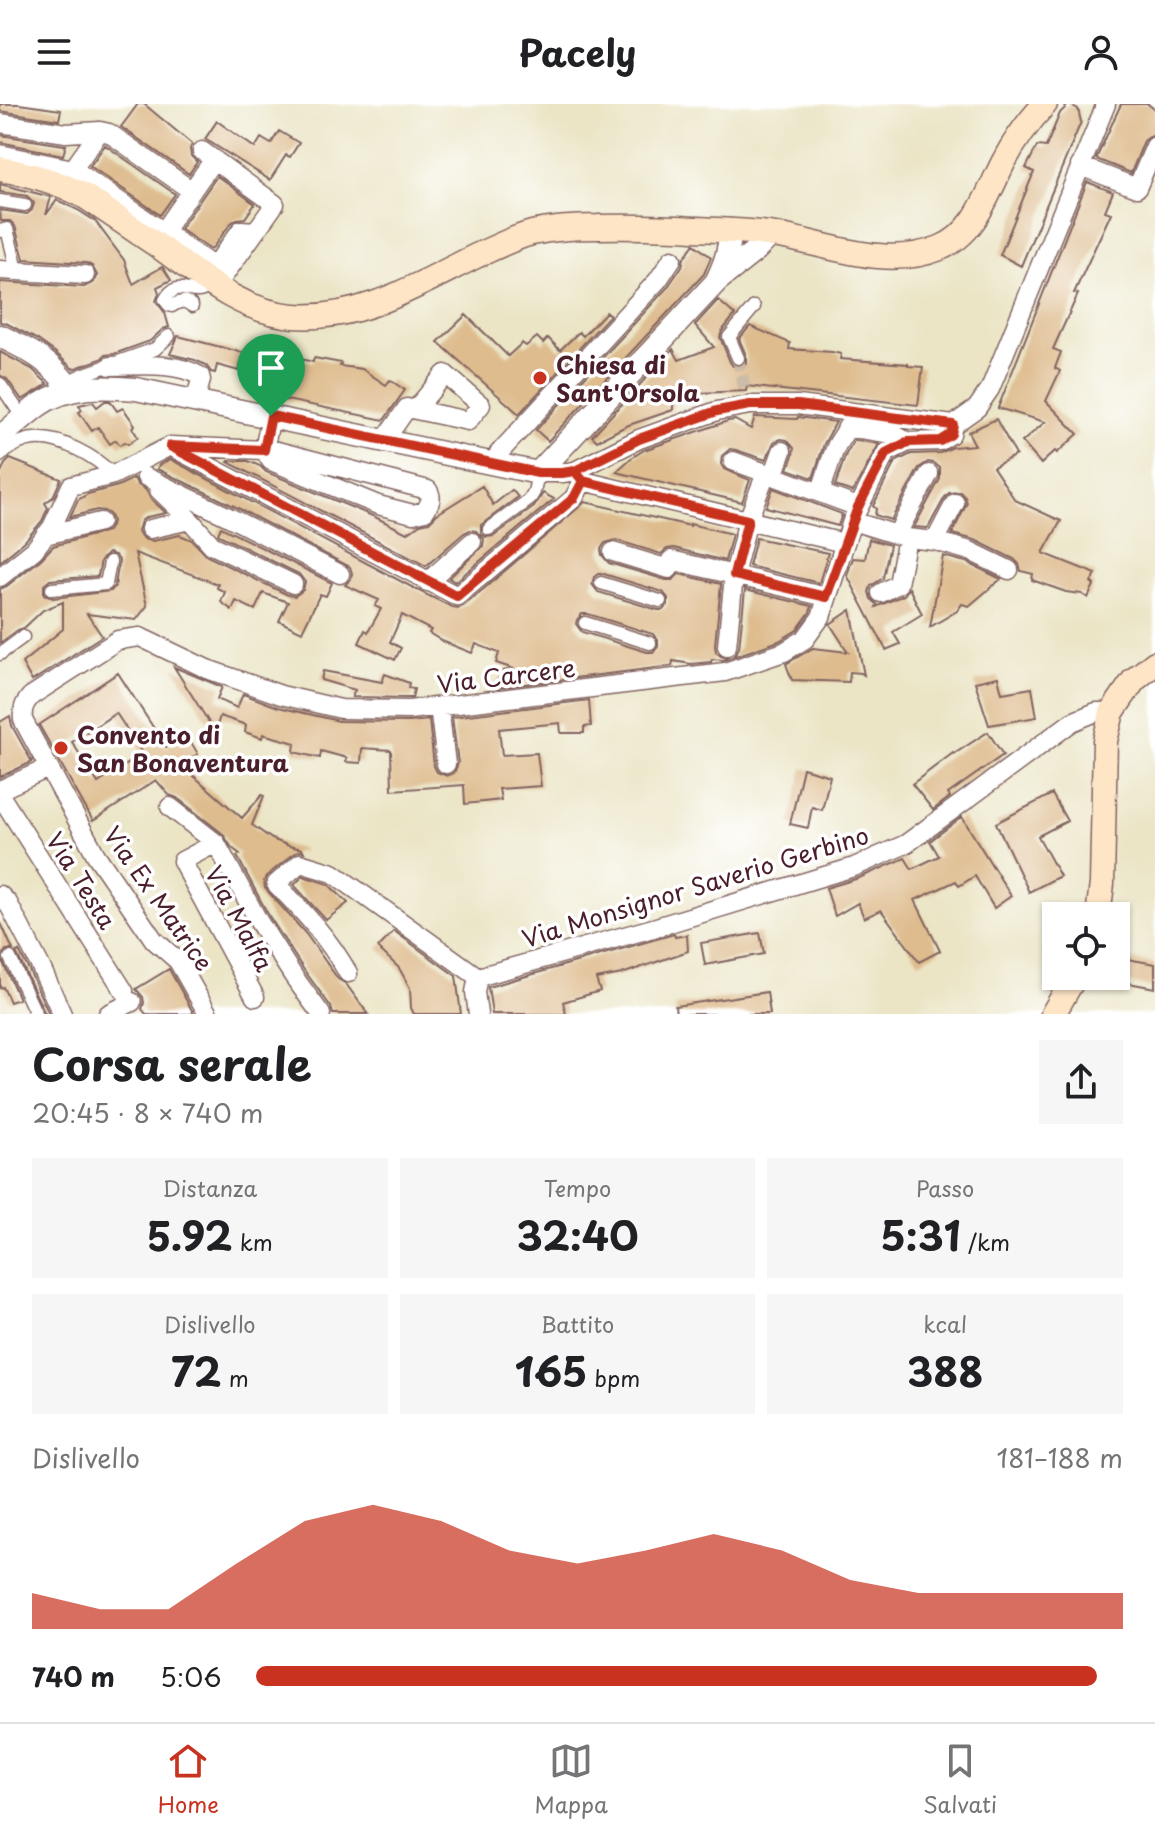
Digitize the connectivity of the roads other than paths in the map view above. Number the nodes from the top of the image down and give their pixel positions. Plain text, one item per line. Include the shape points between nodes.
1 (1045, 104) edge
2 (1106, 104) edge
3 (0, 123) edge
4 (100, 131) junction
5 (1155, 146) edge
6 (0, 154) edge
7 (1080, 166) junction
8 (0, 169) edge
9 (73, 169) junction
10 (192, 191) junction
11 (0, 201) edge
12 (25, 205) dead end
13 (730, 230) junction
14 (0, 231) edge
15 (164, 231) junction
16 (771, 235) junction
17 (672, 259) dead end
18 (9, 270) edge
19 (85, 275) dead end
20 (213, 280) junction
21 (717, 281) junction
22 (192, 306) dead end
23 (754, 307) dead end
24 (0, 336) edge
25 (169, 336) dead end
26 (738, 358) tunnel mouth
27 (110, 366) junction
28 (0, 384) edge
29 (68, 386) junction
30 (195, 401) junction
31 (416, 409) dead end
32 (271, 416) junction
33 (23, 418) junction
34 (953, 425) junction
35 (0, 437) edge
36 (384, 441) junction
37 (908, 442) junction
38 (170, 446) junction
39 (264, 450) junction
40 (782, 451) dead end
41 (0, 456) edge
42 (733, 461) dead end
43 (493, 464) junction
44 (141, 470) junction
45 (538, 473) junction
46 (929, 474) dead end
47 (113, 475) junction
48 (770, 475) junction
49 (579, 476) junction
50 (820, 493) junction
51 (955, 503) dead end
52 (855, 514) junction
53 (190, 520) junction
54 (748, 520) junction
55 (100, 522) dead end
56 (150, 529) dead end
57 (489, 529) dead end
58 (45, 535) junction
59 (902, 536) junction
60 (935, 541) junction
61 (472, 542) dead end
62 (844, 543) junction
63 (613, 552) dead end
64 (110, 562) dead end
65 (1009, 570) dead end
66 (340, 574) dead end
67 (734, 575) junction
68 (0, 577) edge
69 (427, 582) junction
70 (601, 583) dead end
71 (293, 584) dead end
72 (52, 589) dead end
73 (881, 593) dead end
74 (826, 597) junction
75 (660, 601) dead end
76 (585, 623) dead end
77 (23, 637) dead end
78 (650, 643) dead end
79 (727, 646) dead end
80 (0, 654) edge
81 (1155, 663) edge
82 (439, 706) junction
83 (1112, 712) junction
84 (446, 764) dead end
85 (48, 768) junction
86 (0, 792) edge
87 (170, 807) dead end
88 (216, 843) junction
89 (0, 895) edge
90 (1100, 902) edge
91 (10, 958) dead end
92 (348, 973) dead end
93 (478, 977) junction
94 (1067, 990) edge
95 (255, 997) dead end
96 (36, 1014) edge
97 (62, 1014) edge
98 (108, 1014) edge
99 (208, 1014) edge
100 (321, 1014) edge
101 (478, 1014) edge
102 (1053, 1014) edge

1 - 16 main road via 1018,138 982,208 942,248 901,258 873,257
2 - 7 street
3 - 4 street via 66,133
4 - 9 street
4 - 10 street
5 - 7 street via 1137,188
6 - 9 street
7 - 34 street via 990,389 977,408
8 - 20 main road via 64,185
9 - 15 street
10 - 15 street
10 - 20 street via 208,155 275,204
11 - 12 street
13 - 16 main road
13 - 20 main road via 598,227 533,233 385,301 318,316 293,316 241,302
13 - 21 street
14 - 18 street via 7,229
15 - 20 street
16 - 21 street
17 - 43 street
18 - 19 street
20 - 22 street via 196,292 174,289 165,300 172,306 185,301
21 - 45 street
23 - 26 street via 729,337
24 - 29 street via 34,352
25 - 27 street via 155,349
27 - 29 street
27 - 30 street via 193,372 201,380
28 - 33 street
29 - 30 street via 136,389
29 - 33 street
30 - 32 street
31 - 36 street via 407,408
32 - 36 street
32 - 39 street
33 - 35 street
34 - 37 street via 951,434 940,441
34 - 49 street via 745,398 639,439
36 - 43 street
37 - 50 street via 893,434 847,427
37 - 52 street, Via Carcere via 886,453
38 - 39 street
38 - 44 street
38 - 69 street
39 - 39 street via 271,461 378,505 413,514 425,511 430,503 428,490
40 - 48 street
41 - 47 street via 17,444 47,439 85,453
42 - 48 street
43 - 45 street
44 - 47 street
44 - 53 street
44 - 66 street
45 - 49 street
45 - 57 street via 529,500
46 - 59 street
47 - 58 street via 71,486
48 - 50 street
48 - 54 street
49 - 54 street
49 - 69 street via 574,498 457,596
50 - 52 street
51 - 60 street
52 - 59 street
52 - 62 street, Via Carcere
53 - 56 street
53 - 71 street via 212,545
54 - 62 street
54 - 67 street
55 - 58 street
58 - 68 street
59 - 60 street
59 - 73 street via 898,584
60 - 65 street
61 - 69 street
62 - 74 street, Via Carcere
63 - 67 street
64 - 72 street via 106,584
67 - 74 street
67 - 79 street
70 - 75 street
74 - 82 street, Via Carcere via 821,617 805,639 784,652 725,672
76 - 78 street
77 - 80 street
81 - 83 main road via 1134,680
82 - 84 street
82 - 85 street, Via Carcere via 341,709 281,695 207,669 150,640 128,637 25,703 23,720
83 - 90 main road via 1105,741
83 - 93 street, Via Monsignor Saverio Gerbino via 1072,722 906,844 854,867
85 - 86 street
85 - 99 street, Via Ex Matrice via 96,855 154,940 178,961
86 - 98 street, Via Testa via 128,996
87 - 88 street
88 - 95 street, Via Malfa via 182,861
88 - 100 street via 259,922
89 - 97 street
91 - 96 street
92 - 93 street via 335,949 276,884 300,863 333,873
93 - 101 street
94 - 102 main road

